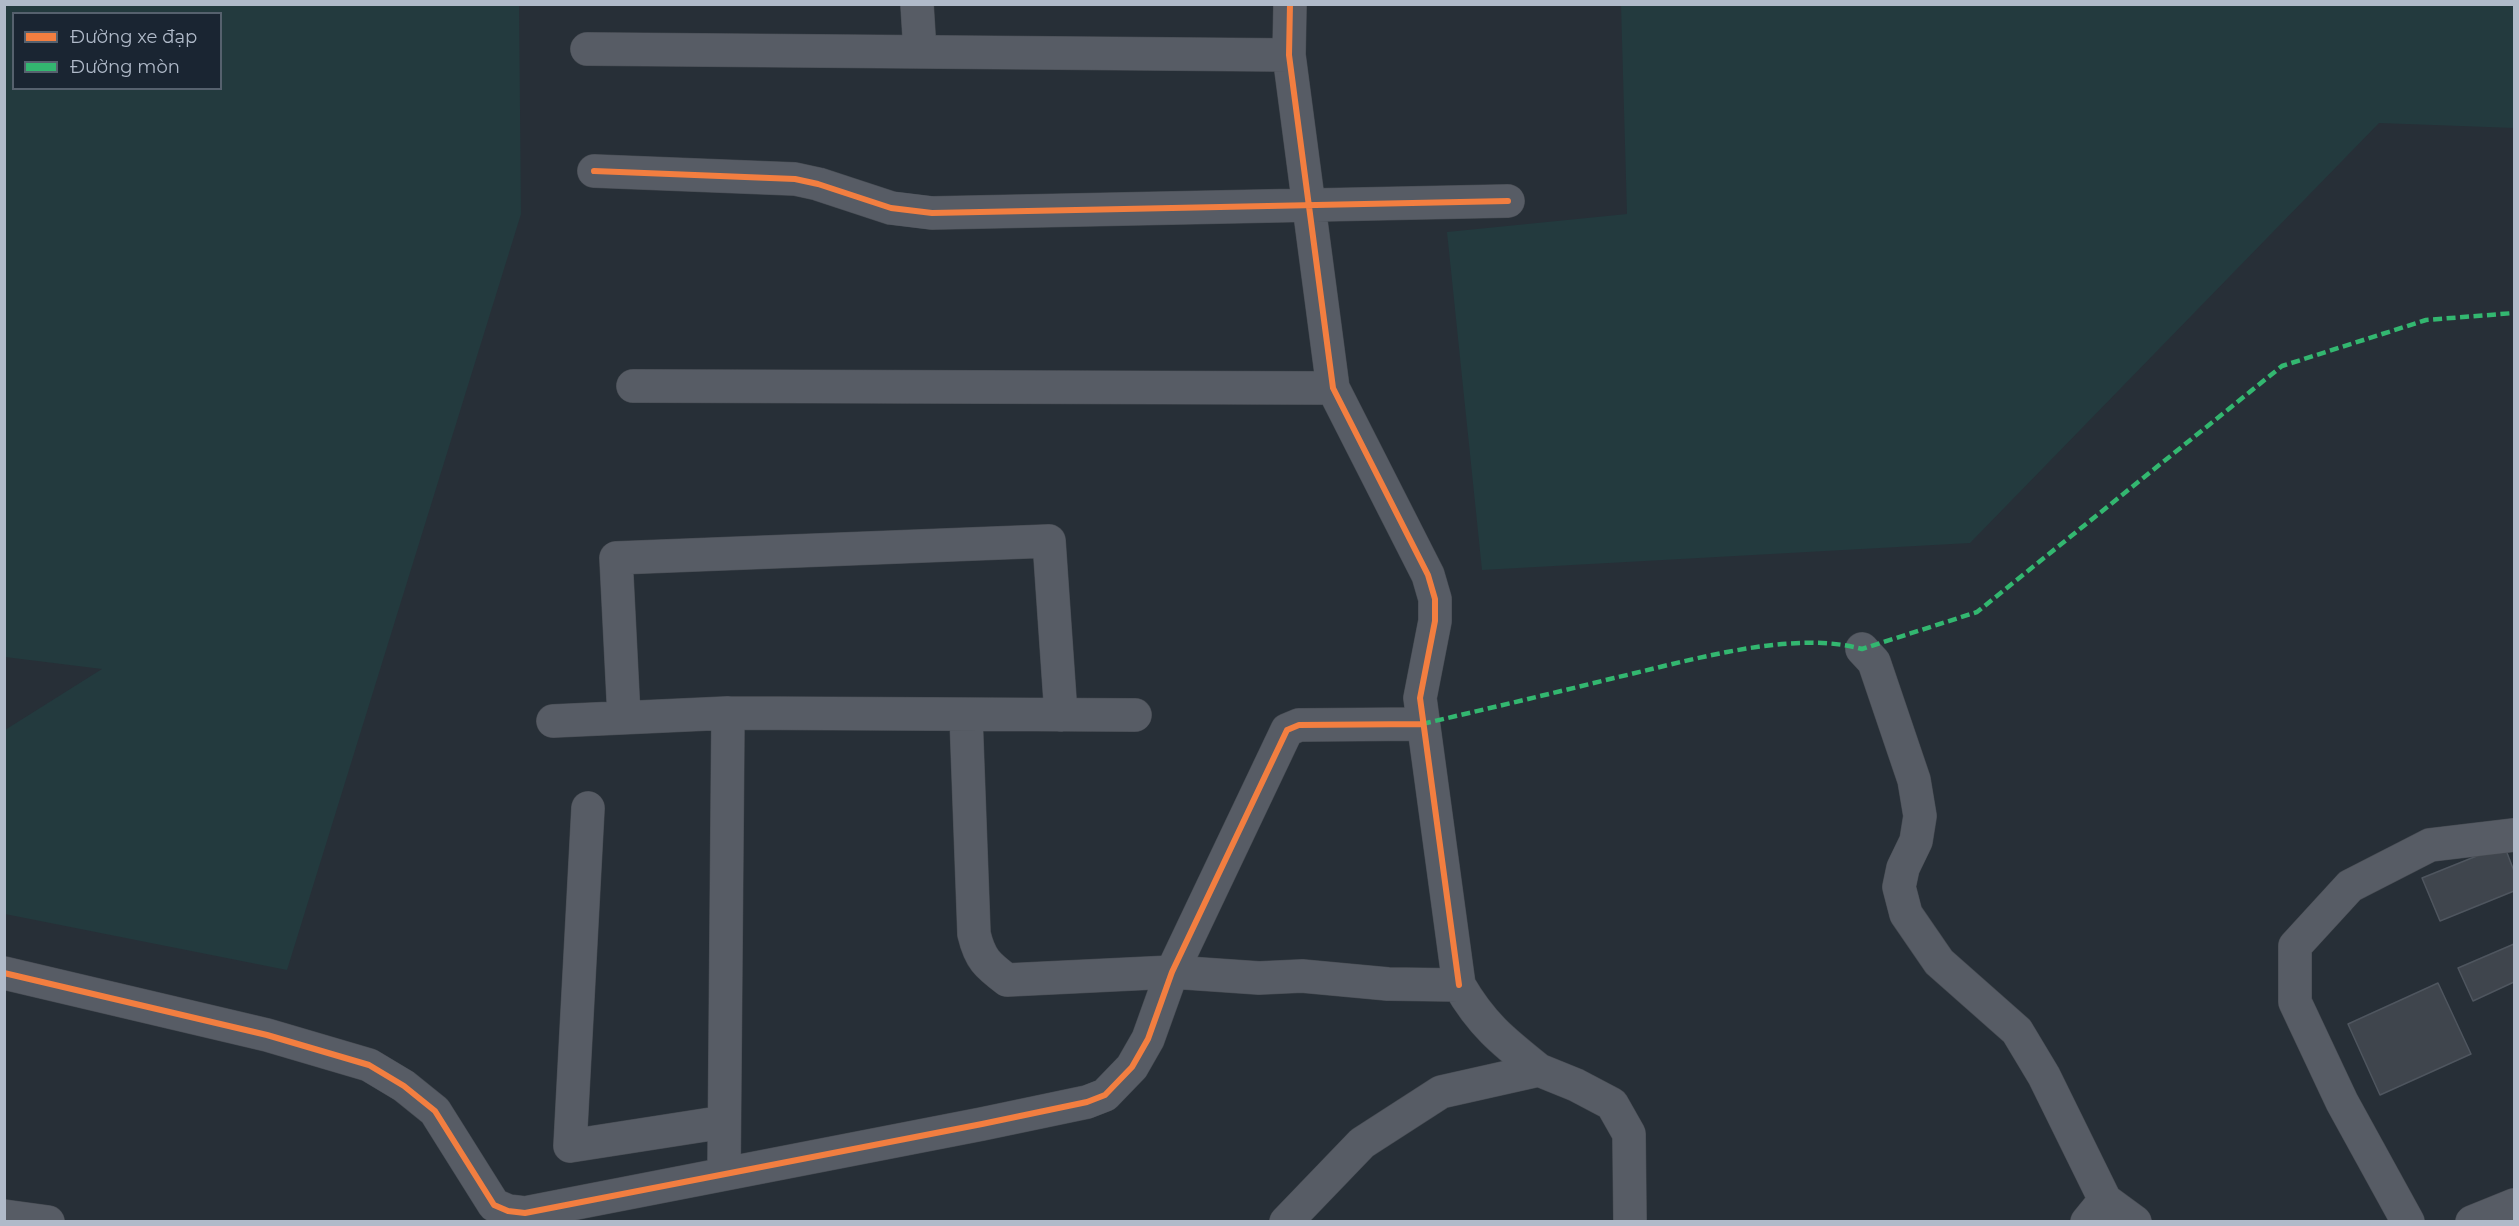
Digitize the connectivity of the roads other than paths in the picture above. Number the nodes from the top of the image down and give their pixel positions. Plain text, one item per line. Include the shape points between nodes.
1 (917, 4) edge
2 (1290, 4) edge
3 (587, 49) dead end
4 (920, 52) junction
5 (1289, 55) junction
6 (594, 171) dead end
7 (1508, 201) dead end
8 (1307, 204) junction
9 (633, 386) dead end
10 (1333, 388) junction
11 (1862, 649) dead end
12 (728, 713) junction
13 (1061, 715) junction
14 (1135, 715) dead end
15 (966, 716) junction
16 (624, 717) junction
17 (554, 721) dead end
18 (1422, 724) junction
19 (588, 808) dead end
20 (2514, 835) edge
21 (1172, 972) junction
22 (4, 973) edge
23 (1459, 986) junction
24 (1539, 1070) junction
25 (724, 1122) junction
26 (724, 1173) junction
27 (2514, 1205) edge
28 (2096, 1211) edge
29 (494, 1213) edge
30 (7, 1218) edge
31 (48, 1221) edge
32 (1286, 1221) edge
33 (1630, 1221) edge
34 (2135, 1221) edge
35 (2408, 1221) edge
36 (2472, 1221) edge

1 - 4 street
2 - 5 street
3 - 4 street
4 - 5 street
5 - 8 street
6 - 8 street via 795,179 891,208 932,213
7 - 8 street
8 - 10 street
9 - 10 street
10 - 18 street via 1428,575 1435,599 1435,621 1420,699
11 - 28 street via 1874,662 1914,780 1920,816 1916,841 1899,887 1906,914 1939,962 2017,1030 2044,1076
12 - 15 street
12 - 16 street
12 - 25 street
13 - 14 street
13 - 15 street
13 - 16 street via 1049,541 616,558
15 - 21 street via 974,934 980,955 1007,980
16 - 17 street
18 - 21 street via 1299,725 1287,730
18 - 23 street
19 - 25 street via 570,1146
20 - 35 street via 2430,845 2350,886 2295,946 2295,1002 2342,1102
21 - 23 street
21 - 26 street via 1148,1039 1132,1067 1105,1095 981,1124
22 - 29 street via 267,1035 369,1065 435,1111
23 - 24 street via 1496,1036
24 - 32 street via 1441,1092 1362,1143
24 - 33 street via 1612,1104 1629,1134
25 - 26 street
26 - 29 street via 525,1213
27 - 36 street
28 - 34 street
30 - 31 street

